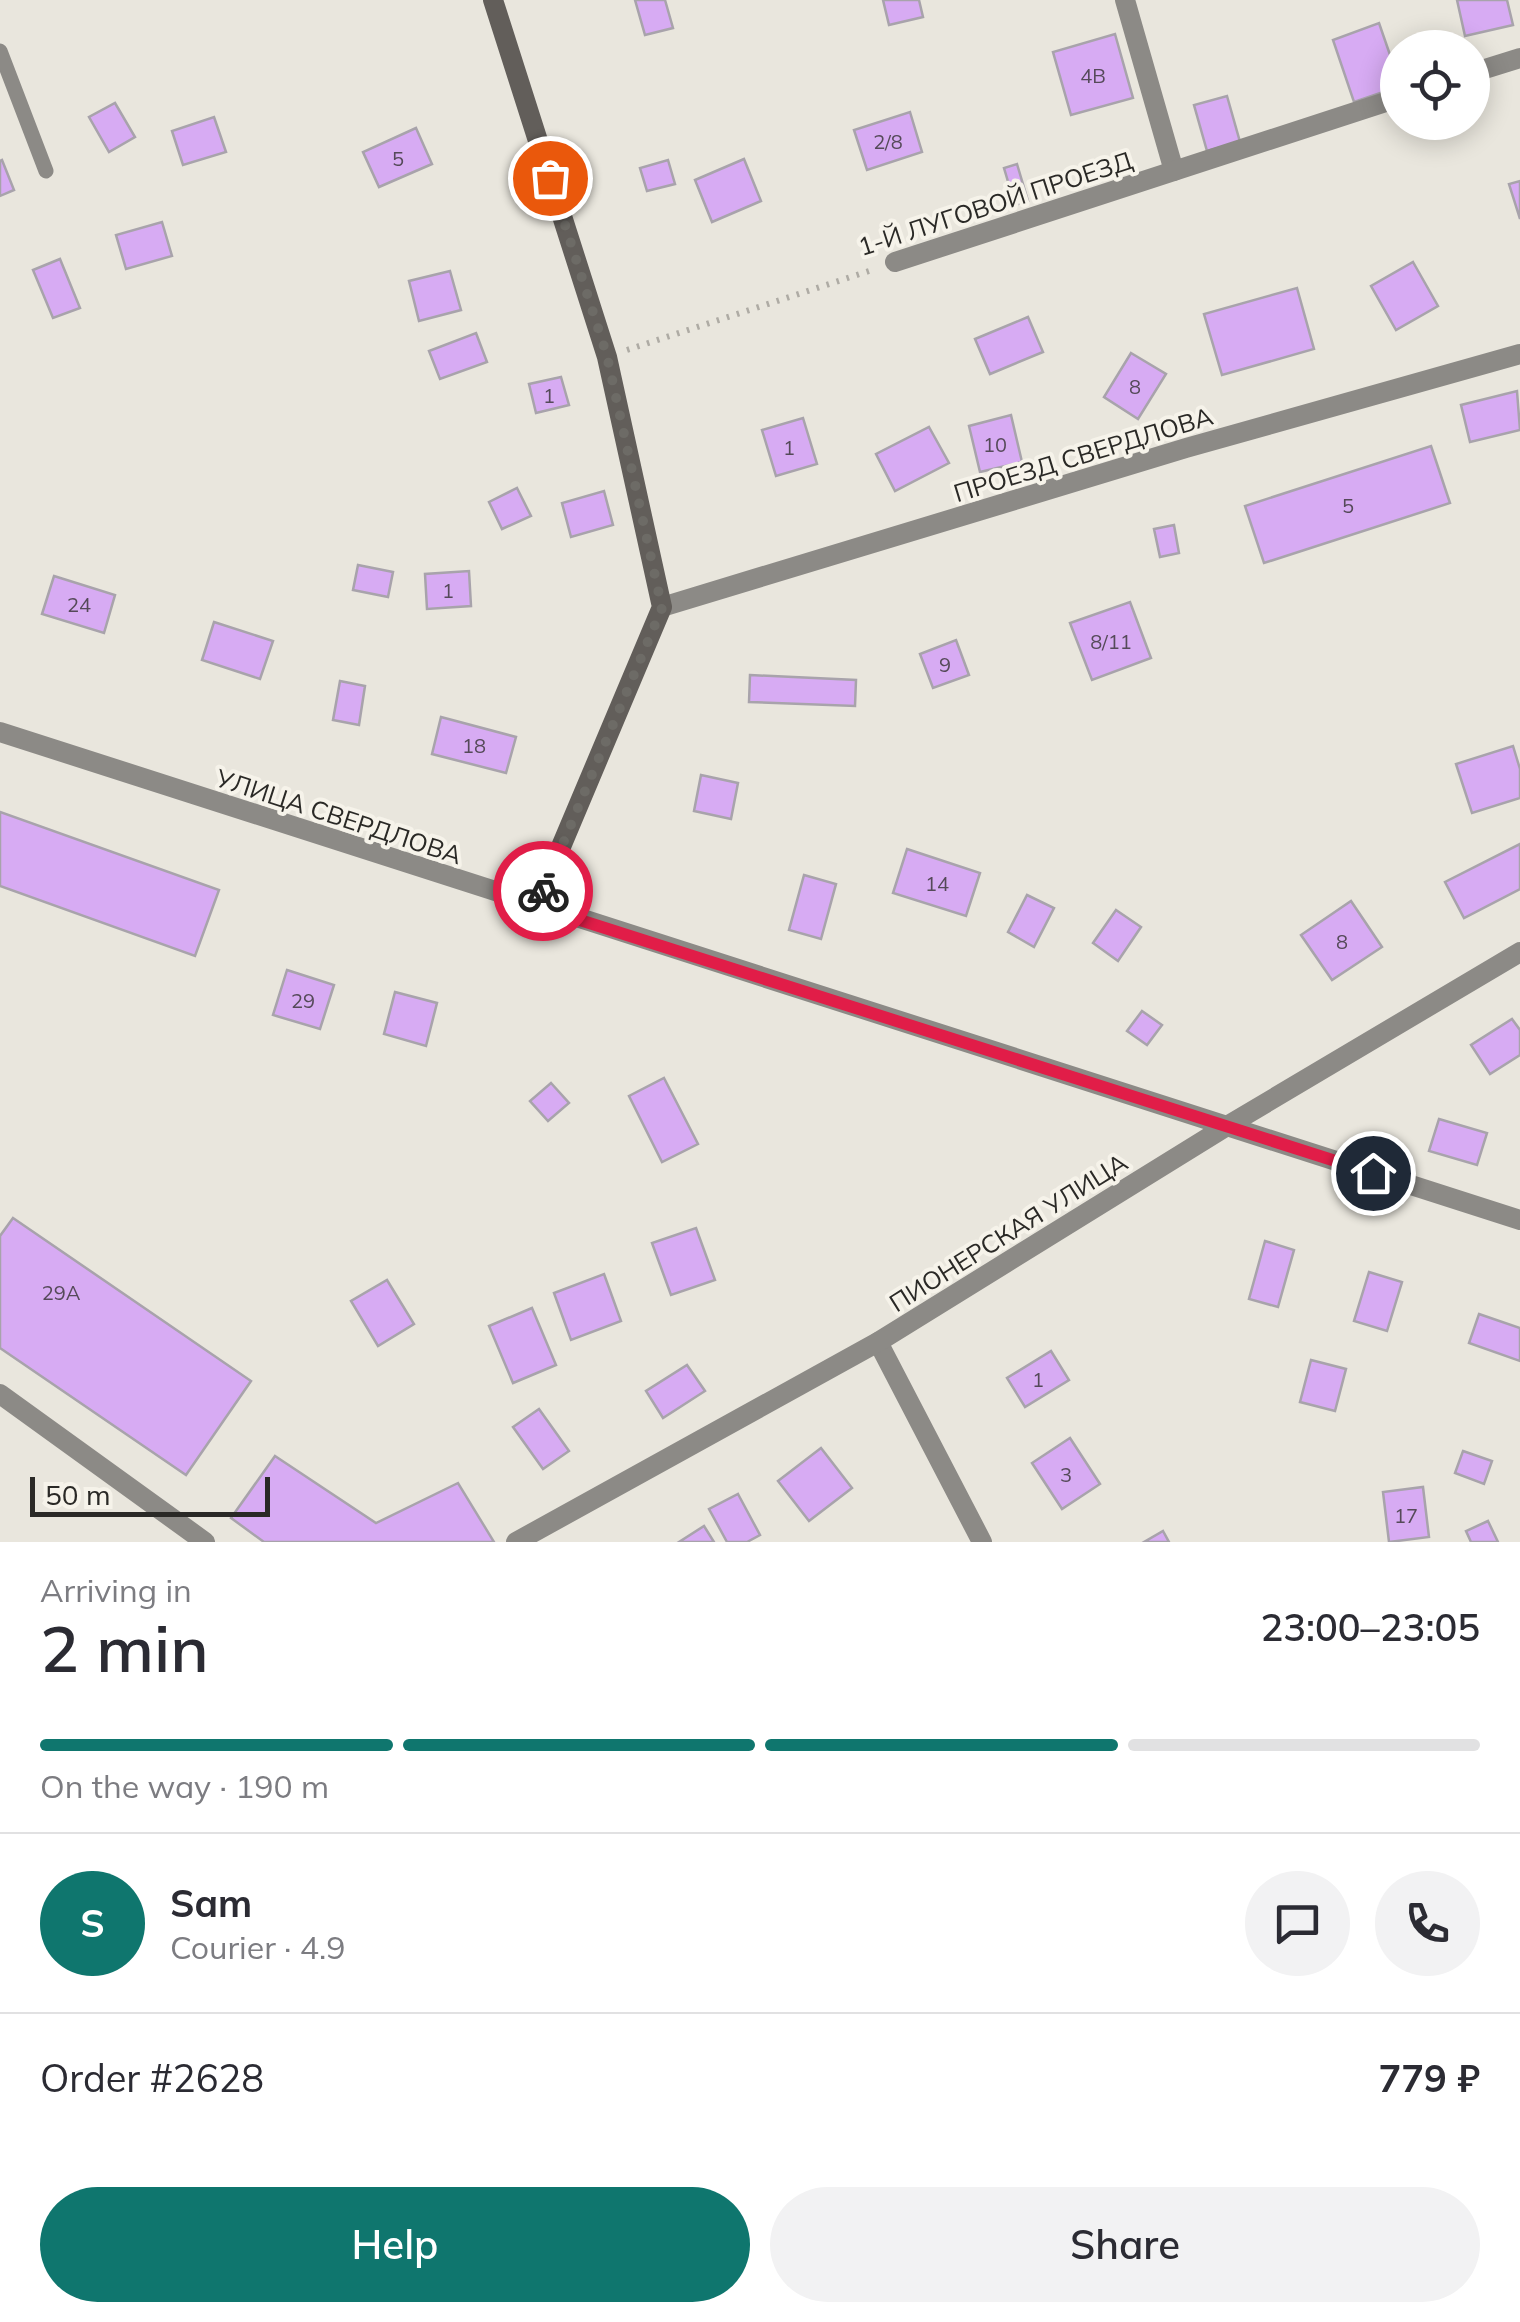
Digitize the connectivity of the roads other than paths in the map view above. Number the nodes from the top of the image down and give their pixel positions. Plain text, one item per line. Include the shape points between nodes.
1 (493, 0) edge
2 (1125, 0) edge
3 (0, 51) edge
4 (1520, 58) edge
5 (1490, 68) edge
6 (1380, 104) edge
7 (46, 171) dead end
8 (1174, 171) junction
9 (895, 262) road end
10 (1520, 354) edge
11 (662, 608) junction
12 (0, 732) edge
13 (536, 906) junction
14 (1520, 952) edge
15 (1226, 1126) junction
16 (1520, 1220) edge
17 (878, 1342) junction
18 (0, 1394) edge
19 (205, 1542) edge
20 (516, 1542) edge
21 (982, 1542) edge

1 - 11 street via 607,356
2 - 8 street
3 - 7 lane
4 - 5 street
6 - 8 street, 1-Й ЛУГОВОЙ ПРОЕЗД
8 - 9 street, 1-Й ЛУГОВОЙ ПРОЕЗД
10 - 11 street, ПРОЕЗД СВЕРДЛОВА
11 - 13 street
12 - 13 street, УЛИЦА СВЕРДЛОВА
13 - 15 street, УЛИЦА СВЕРДЛОВА
14 - 15 street, ПИОНЕРСКАЯ УЛИЦА
15 - 16 street, УЛИЦА СВЕРДЛОВА
15 - 17 street, ПИОНЕРСКАЯ УЛИЦА
17 - 20 street, ПИОНЕРСКАЯ УЛИЦА
17 - 21 street
18 - 19 street

